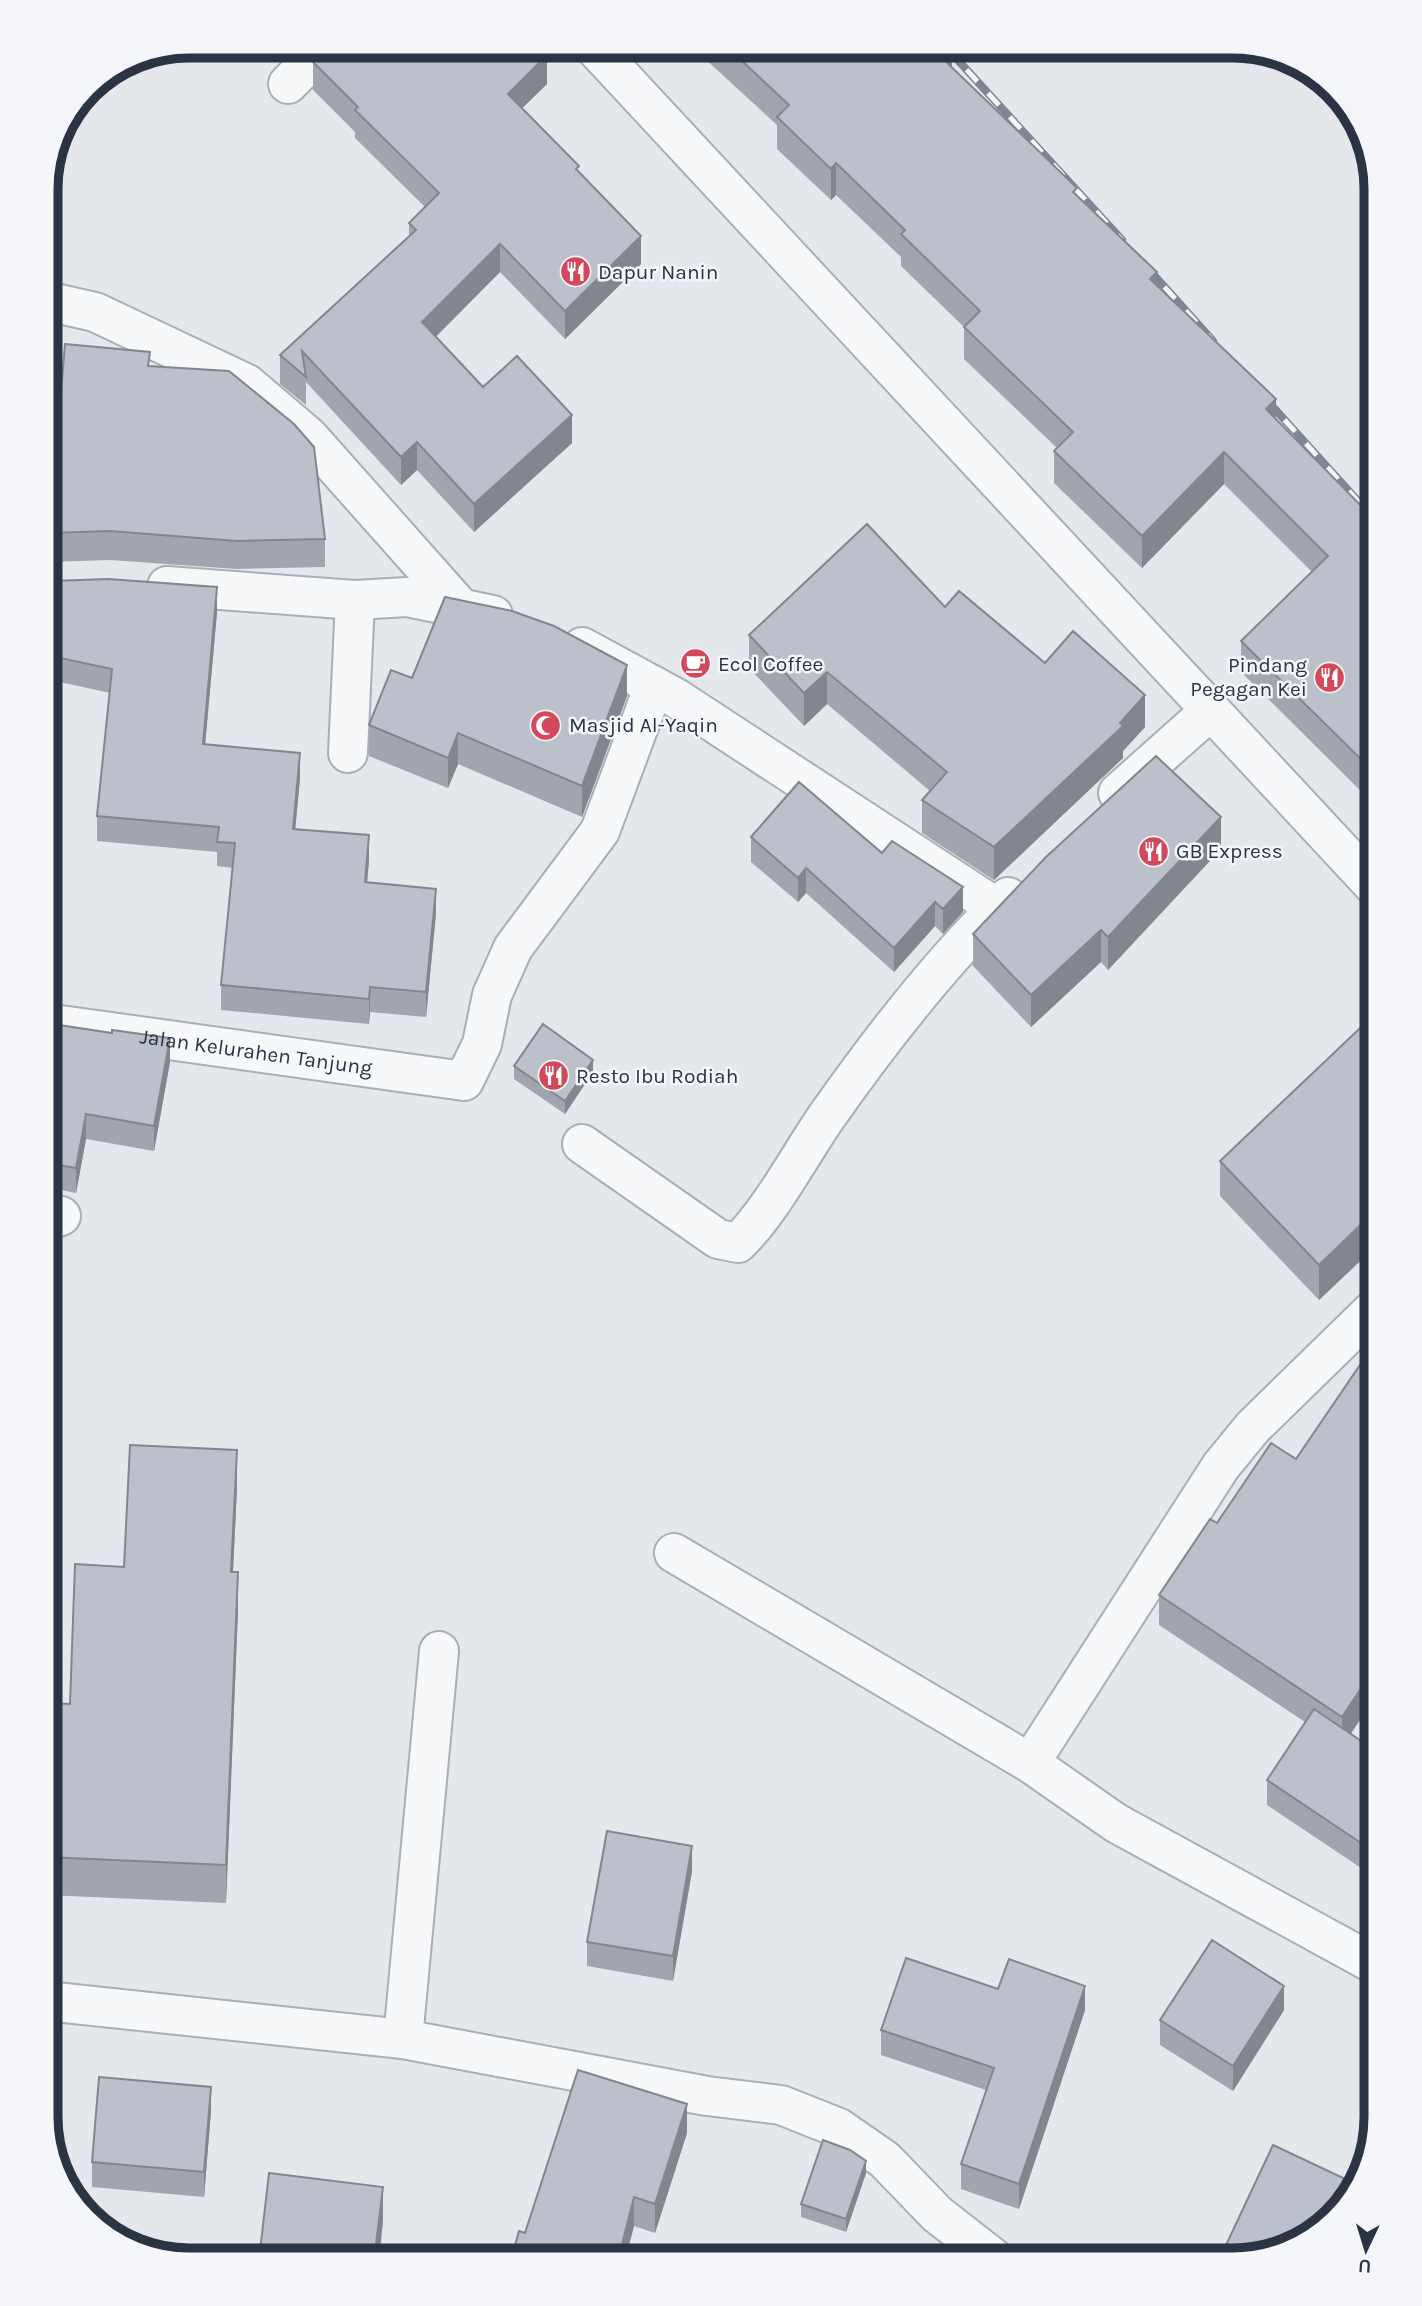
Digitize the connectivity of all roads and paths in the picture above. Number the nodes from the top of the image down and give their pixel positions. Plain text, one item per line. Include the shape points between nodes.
1 (313, 58) edge
2 (604, 58) edge
3 (288, 84) dead end
4 (58, 304) edge
5 (135, 584) edge
6 (355, 600) junction
7 (460, 607) junction
8 (654, 686) junction
9 (1210, 711) junction
10 (348, 753) dead end
11 (1095, 814) edge
12 (1037, 869) edge
13 (1364, 874) edge
14 (997, 908) junction
15 (58, 1025) edge
16 (582, 1144) dead end
17 (1364, 1320) edge
18 (674, 1553) dead end
19 (439, 1651) dead end
20 (1030, 1763) junction
21 (1364, 1958) edge
22 (58, 2002) edge
23 (403, 2039) junction
24 (981, 2248) edge

1 - 3 street
2 - 9 street
4 - 7 street via 95,312 247,384 309,437
5 - 6 street
6 - 7 street via 407,597
6 - 10 street
7 - 8 street via 541,629
8 - 14 street
8 - 15 street, Jalan Kelurahen Tanjung via 600,831 513,947 492,995 482,1044 464,1081
9 - 11 street
9 - 13 street
12 - 14 street
14 - 16 street via 934,978 838,1103 756,1225 738,1243 718,1238
17 - 20 street via 1253,1427 1221,1466
18 - 20 street
19 - 23 street
20 - 21 street via 1116,1824
22 - 23 street
23 - 24 street via 707,2096 781,2105 839,2128 885,2160 937,2214

